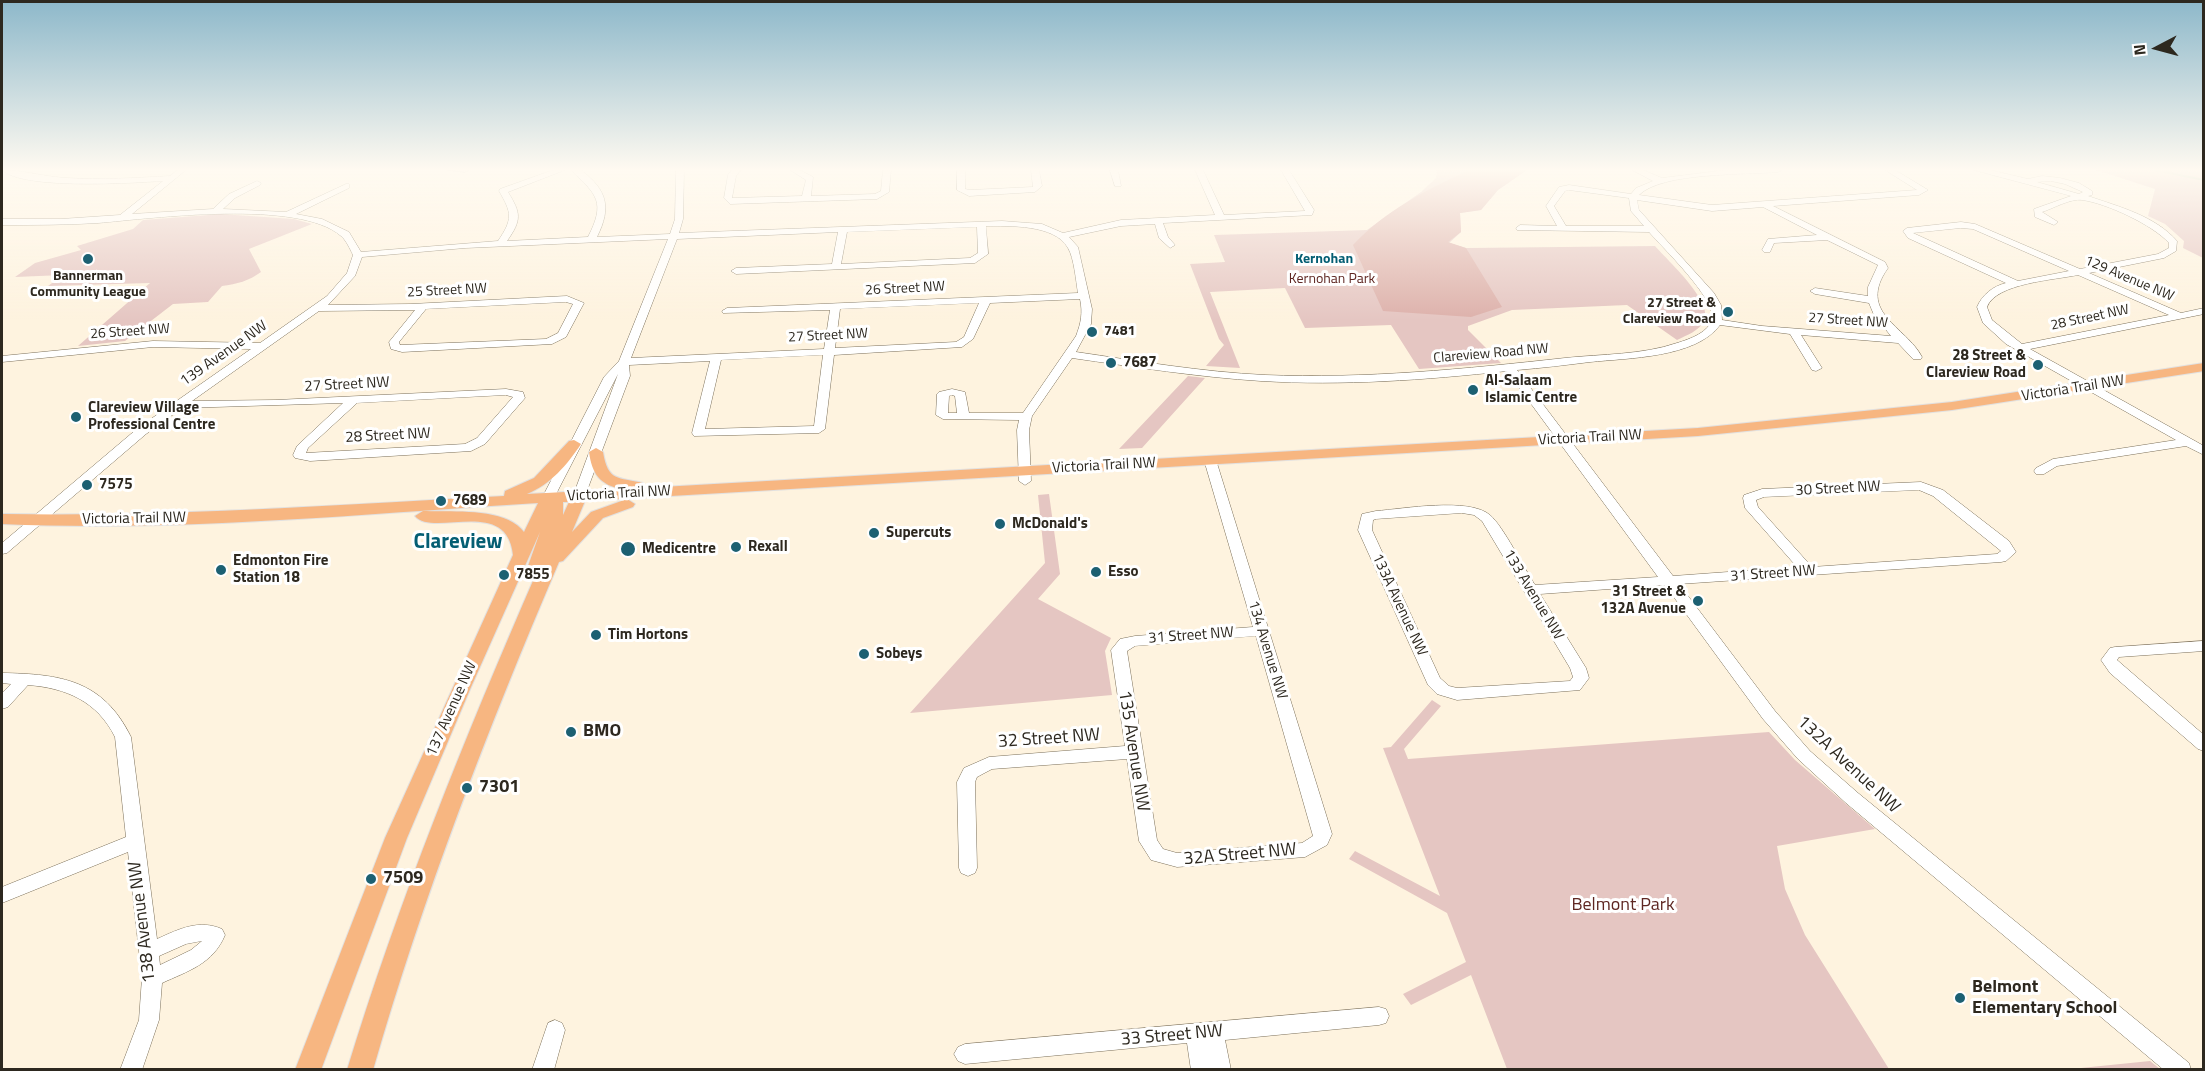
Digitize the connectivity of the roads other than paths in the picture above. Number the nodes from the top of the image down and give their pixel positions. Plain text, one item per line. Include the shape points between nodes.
1 (84, 220) edge
2 (313, 220) edge
3 (514, 220) edge
4 (600, 220) edge
5 (679, 220) edge
6 (1179, 220) edge
7 (1557, 220) edge
8 (1642, 220) edge
9 (1794, 220) edge
10 (2049, 220) edge
11 (2146, 220) edge
12 (1158, 221) junction
13 (2, 222) edge
14 (2054, 222) dead end
15 (25, 223) junction
16 (981, 224) junction
17 (1520, 228) dead end
18 (1563, 228) junction
19 (1650, 229) junction
20 (843, 230) junction
21 (2, 233) edge
22 (674, 236) junction
23 (1062, 236) junction
24 (1828, 237) junction
25 (591, 240) junction
26 (501, 243) junction
27 (1170, 245) dead end
28 (1767, 250) dead end
29 (358, 255) junction
30 (836, 267) junction
31 (736, 271) dead end
32 (2079, 272) junction
33 (2016, 284) junction
34 (1815, 291) dead end
35 (1084, 296) junction
36 (986, 300) junction
37 (1872, 300) junction
38 (423, 306) junction
39 (835, 307) junction
40 (318, 308) junction
41 (727, 311) dead end
42 (2204, 311) edge
43 (2178, 315) junction
44 (1718, 322) junction
45 (1793, 332) junction
46 (1901, 340) junction
47 (261, 346) junction
48 (2019, 348) junction
49 (827, 351) junction
50 (1069, 354) junction
51 (716, 357) junction
52 (1917, 357) dead end
53 (2, 359) edge
54 (624, 362) junction
55 (2204, 367) edge
56 (1510, 368) junction
57 (1816, 368) dead end
58 (2204, 377) edge
59 (2097, 391) junction
60 (353, 400) junction
61 (177, 405) junction
62 (1026, 416) junction
63 (963, 417) dead end
64 (2187, 442) junction
65 (478, 444) joint
66 (574, 444) junction
67 (1567, 444) junction
68 (2204, 451) edge
69 (596, 452) junction
70 (1211, 465) junction
71 (2040, 471) dead end
72 (1025, 476) junction
73 (676, 490) junction
74 (469, 503) junction
75 (560, 504) junction
76 (627, 504) junction
77 (1478, 512) joint
78 (423, 516) junction
79 (2, 519) edge
80 (35, 520) junction
81 (2, 531) edge
82 (22, 531) junction
83 (2008, 548) joint
84 (2, 550) edge
85 (522, 556) junction
86 (548, 566) junction
87 (1809, 572) junction
88 (1669, 580) junction
89 (1530, 590) junction
90 (1261, 631) junction
91 (1122, 646) joint
92 (2204, 646) edge
93 (512, 651) junction
94 (2, 678) edge
95 (25, 678) junction
96 (1579, 682) joint
97 (2, 703) edge
98 (2204, 745) edge
99 (1133, 752) junction
100 (1321, 840) joint
101 (133, 842) junction
102 (1157, 855) joint
103 (968, 868) dead end
104 (2, 895) edge
105 (148, 952) junction
106 (152, 978) junction
107 (1379, 1016) dead end
108 (555, 1030) dead end
109 (1204, 1033) junction
110 (965, 1054) dead end
111 (131, 1070) edge
112 (308, 1070) edge
113 (360, 1070) edge
114 (543, 1070) edge
115 (1202, 1070) edge
116 (1220, 1070) edge
117 (2181, 1070) edge

1 - 15 street
2 - 29 street via 350,237
3 - 26 street
4 - 25 street
5 - 22 street, 137 Avenue NW
6 - 12 street
7 - 18 street
8 - 19 street
9 - 24 street
10 - 14 street
11 - 32 street via 2168,232 2174,243 2170,252
12 - 23 street via 1104,225
12 - 27 street
13 - 15 street
15 - 21 street
16 - 20 street
16 - 23 street via 1043,228
16 - 30 street via 983,254 978,259
17 - 18 street
18 - 19 street
19 - 44 street via 1710,294 1719,310
20 - 22 street
20 - 30 street
22 - 25 street
22 - 54 street, 137 Avenue NW
23 - 35 street via 1073,247
24 - 28 street via 1771,241
24 - 37 street via 1882,264 1873,283
25 - 26 street
26 - 29 street
29 - 40 street, 139 Avenue NW via 347,281
30 - 31 street
32 - 33 street
32 - 33 street, 129 Avenue NW via 1969,226 1907,231
32 - 43 street, 129 Avenue NW
33 - 48 street via 1991,292 1982,307 1991,326
34 - 37 street
35 - 36 street, 26 Street NW
35 - 50 street via 1086,324
36 - 39 street, 26 Street NW
36 - 49 street, 27 Street NW via 962,344
37 - 46 street
38 - 38 street, 25 Street NW via 394,342 395,347 555,340 579,305 578,301
38 - 40 street, 25 Street NW
39 - 41 street, 26 Street NW
39 - 49 street
40 - 47 street, 139 Avenue NW
42 - 43 street, 28 Street NW
43 - 48 street, 28 Street NW
44 - 45 street, 27 Street NW
44 - 56 street, Clareview Road NW via 1700,338 1670,348
45 - 46 street, 27 Street NW
45 - 57 street, 27 Street NW
46 - 52 street
47 - 53 street, 26 Street NW via 145,345
47 - 61 street, 139 Avenue NW
48 - 59 street
49 - 51 street, 27 Street NW
49 - 51 street via 819,429 698,433
50 - 56 street, Clareview Road NW via 1198,373 1289,379 1382,378
50 - 62 street
51 - 54 street, 27 Street NW
54 - 66 street, 137 Avenue NW via 610,377
54 - 69 street, 137 Avenue NW via 624,376
55 - 59 main road, Victoria Trail NW
56 - 67 street, 132A Avenue NW
58 - 59 main road, Victoria Trail NW
59 - 64 street
59 - 67 main road, Victoria Trail NW via 1992,412 1820,431
60 - 61 street, 27 Street NW
60 - 65 street, 27 Street NW via 519,394 517,402
60 - 65 street, 28 Street NW via 303,446 299,455 461,449
61 - 80 street, 139 Avenue NW
62 - 63 street
62 - 72 street
64 - 68 street
64 - 71 street via 2053,463
66 - 74 main road via 540,483
66 - 75 street, 137 Avenue NW
67 - 70 main road, Victoria Trail NW
67 - 88 street, 132A Avenue NW
69 - 73 main road via 599,470 611,482
69 - 75 street, 137 Avenue NW
70 - 72 main road, Victoria Trail NW
70 - 90 street, 134 Avenue NW
72 - 73 main road, Victoria Trail NW
72 - 76 main road, Victoria Trail NW
73 - 75 main road, Victoria Trail NW
74 - 75 main road, Victoria Trail NW
74 - 80 main road, Victoria Trail NW via 155,520
75 - 76 main road, Victoria Trail NW
75 - 78 main road, Victoria Trail NW
75 - 85 main road, 137 Avenue NW
75 - 86 main road, 137 Avenue NW
75 - 93 main road
76 - 86 main road via 597,515
77 - 89 street, 133 Avenue NW
77 - 96 street, 133A Avenue NW via 1462,509 1366,517 1365,530 1434,681 1443,690 1466,694 1560,688
78 - 82 main road, Victoria Trail NW via 152,531
78 - 85 main road via 488,519 505,524 519,537
79 - 80 main road, Victoria Trail NW
80 - 82 street, 139 Avenue NW
81 - 82 main road, Victoria Trail NW
82 - 84 street, 139 Avenue NW
83 - 87 street, 31 Street NW via 2008,555 2001,558
83 - 87 street, 30 Street NW via 1928,487 1773,493 1749,498 1752,508
85 - 112 main road, 137 Avenue NW via 396,838
86 - 93 main road, 137 Avenue NW
87 - 88 street, 31 Street NW
88 - 89 street, 31 Street NW
88 - 117 street, 132A Avenue NW via 1769,715 1811,762
89 - 96 street, 133 Avenue NW via 1578,668
90 - 91 street, 31 Street NW via 1135,640
90 - 100 street, 134 Avenue NW via 1321,823
91 - 99 street, 135 Avenue NW via 1117,654
92 - 98 street via 2115,652 2109,657 2115,669
93 - 113 main road, 137 Avenue NW via 437,832
94 - 95 street
95 - 97 street
95 - 101 street, 138 Avenue NW via 79,690 99,701 111,714 123,737
99 - 102 street, 135 Avenue NW via 1148,841
99 - 103 street, 32 Street NW via 989,763 970,773 966,787
100 - 102 street, 32A Street NW via 1305,850 1177,860
101 - 104 street, 138 Avenue NW
101 - 105 street, 138 Avenue NW
105 - 106 street, 138 Avenue NW
105 - 106 street via 200,931 215,935 199,954
106 - 111 street, 138 Avenue NW via 149,1020
107 - 109 street, 33 Street NW
108 - 114 street
109 - 110 street, 33 Street NW
109 - 115 street
109 - 116 street

